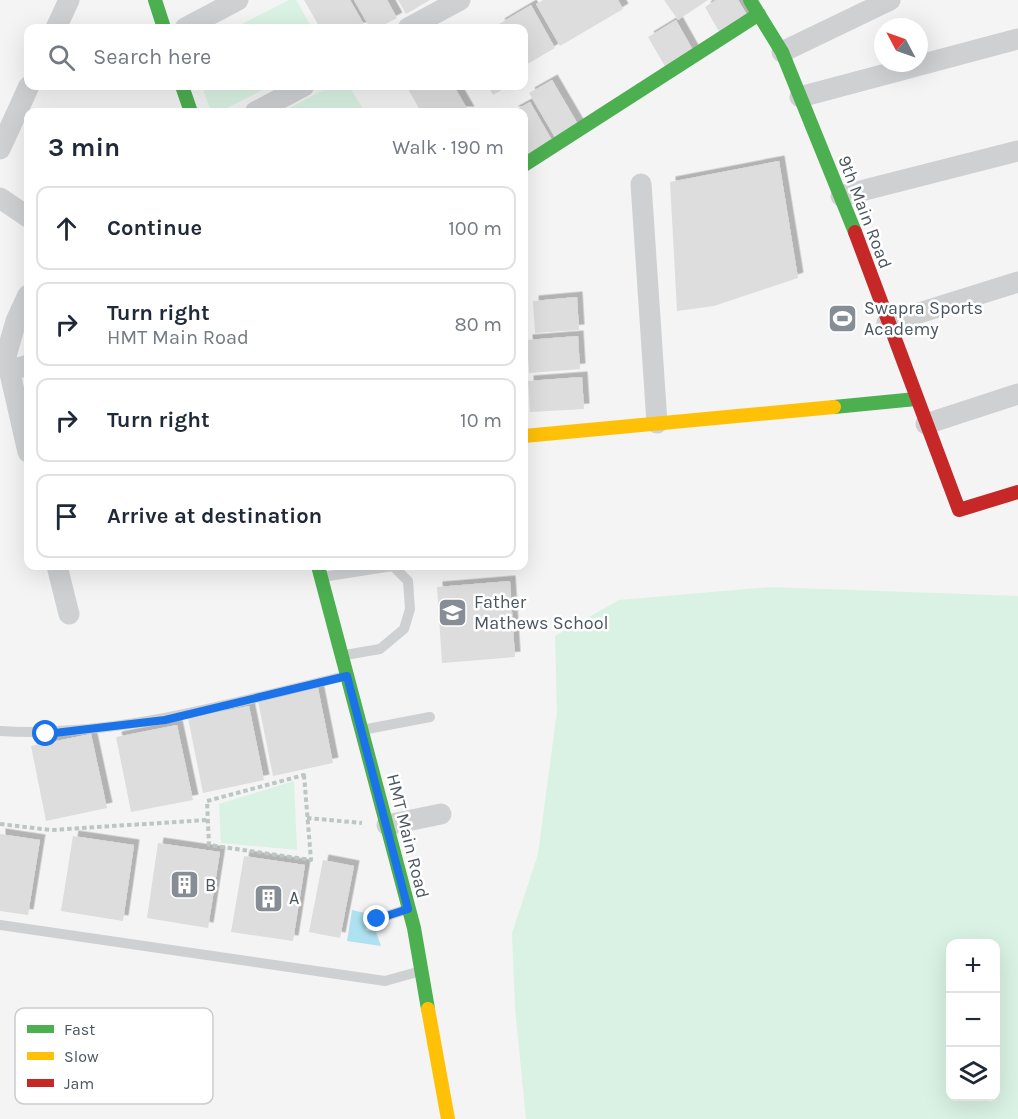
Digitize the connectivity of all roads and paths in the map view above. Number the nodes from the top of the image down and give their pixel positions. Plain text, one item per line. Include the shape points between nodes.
1 (69, 0) edge
2 (155, 0) edge
3 (238, 0) edge
4 (460, 0) edge
5 (750, 0) edge
6 (890, 0) edge
7 (759, 14) junction
8 (58, 24) edge
9 (163, 24) edge
10 (193, 24) edge
11 (415, 24) edge
12 (1018, 39) edge
13 (782, 52) junction
14 (27, 90) edge
15 (183, 90) edge
16 (296, 90) edge
17 (800, 97) junction
18 (190, 108) edge
19 (263, 108) edge
20 (0, 149) edge
21 (1018, 151) edge
22 (528, 162) edge
23 (641, 184) dead end
24 (841, 196) junction
25 (0, 198) edge
26 (24, 214) edge
27 (1018, 282) edge
28 (24, 304) edge
29 (887, 323) junction
30 (19, 368) edge
31 (1018, 393) edge
32 (916, 399) junction
33 (24, 415) edge
34 (657, 423) junction
35 (926, 424) junction
36 (528, 436) edge
37 (1018, 492) edge
38 (58, 570) edge
39 (344, 570) edge
40 (397, 570) edge
41 (320, 572) edge
42 (69, 614) dead end
43 (342, 656) junction
44 (347, 676) junction
45 (430, 717) dead end
46 (362, 730) junction
47 (0, 731) edge
48 (441, 814) dead end
49 (308, 818) junction
50 (207, 820) junction
51 (0, 824) edge
52 (387, 825) junction
53 (408, 909) junction
54 (377, 919) dead end
55 (0, 925) edge
56 (421, 971) junction
57 (448, 1119) edge

1 - 8 street
2 - 9 street
3 - 10 street
4 - 11 street
5 - 7 street, 9th Main Road
6 - 13 street
7 - 13 street, 9th Main Road
7 - 22 street
12 - 17 street
13 - 17 street, 9th Main Road
14 - 20 street
15 - 18 street
16 - 19 street
17 - 24 street, 9th Main Road
21 - 24 street
23 - 34 street
24 - 29 street, 9th Main Road
25 - 26 street
27 - 29 street
28 - 30 street via 6,356
29 - 32 street, 9th Main Road
30 - 33 street
31 - 35 street
32 - 34 street
32 - 35 street, 9th Main Road
34 - 36 street
35 - 37 street, 9th Main Road via 959,510
38 - 42 street
39 - 41 lane
40 - 43 lane via 408,581 410,609 404,629 380,649
41 - 43 street, HMT Main Road
43 - 44 street, HMT Main Road
44 - 46 street, HMT Main Road
44 - 47 lane via 165,720 46,734
45 - 46 lane
46 - 52 street, HMT Main Road
48 - 52 street
49 - 50 path via 303,775 207,801
49 - 50 path via 312,860 209,845
49 - 52 path
50 - 51 path via 51,830
52 - 53 street, HMT Main Road
53 - 54 lane
53 - 56 street, HMT Main Road
55 - 56 lane via 385,981
56 - 57 street, HMT Main Road

